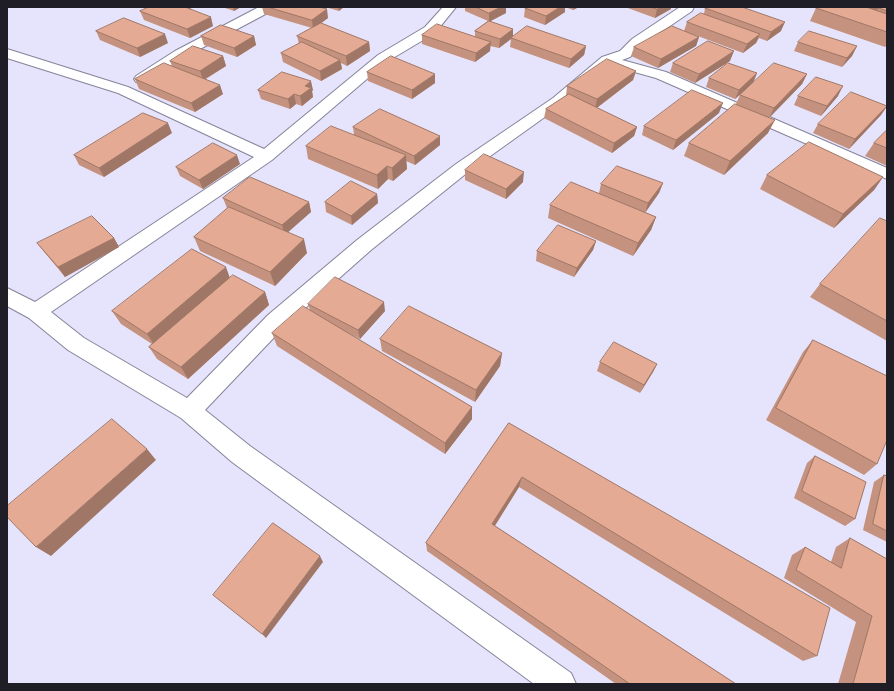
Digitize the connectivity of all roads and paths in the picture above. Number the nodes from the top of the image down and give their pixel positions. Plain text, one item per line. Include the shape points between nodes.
1 (269, 7) edge
2 (450, 7) edge
3 (686, 7) edge
4 (7, 54) edge
5 (607, 60) junction
6 (123, 90) junction
7 (266, 156) junction
8 (887, 174) edge
9 (7, 296) edge
10 (36, 312) junction
11 (189, 411) junction
12 (560, 684) edge

1 - 6 street via 180,54
2 - 7 street via 430,30 383,58
3 - 5 street via 688,8 637,42 625,54
4 - 6 street
5 - 8 street via 661,75
5 - 11 street via 558,101 462,168 364,244 276,321
6 - 7 street
7 - 10 street
9 - 10 street
10 - 11 street via 76,344
11 - 12 street via 241,454

